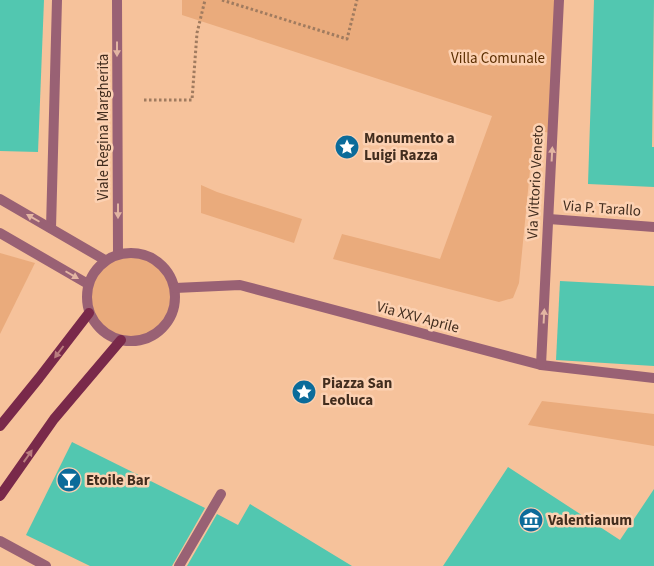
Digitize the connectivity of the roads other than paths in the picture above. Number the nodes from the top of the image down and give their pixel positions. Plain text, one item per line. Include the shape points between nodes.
1 (57, 0) edge
2 (117, 0) edge
3 (559, 0) edge
4 (0, 199) edge
5 (549, 219) junction
6 (654, 227) edge
7 (51, 228) junction
8 (0, 233) edge
9 (118, 254) junction
10 (105, 260) junction
11 (88, 284) junction
12 (174, 288) junction
13 (89, 313) junction
14 (121, 340) junction
15 (542, 365) junction
16 (654, 378) edge
17 (0, 426) edge
18 (221, 494) dead end
19 (0, 496) edge
20 (0, 541) edge
21 (46, 566) edge
22 (179, 566) edge

1 - 7 street
2 -> 9 street, Viale Regina Margherita
5 -> 3 street, Via Vittorio Veneto
7 -> 4 street
5 - 6 street, Via P. Tarallo
15 -> 5 street, Via Vittorio Veneto
7 - 10 street
8 -> 11 street
9 - 10 street
9 - 12 street via 148,255 165,269
10 - 11 street via 94,270
11 - 13 street
12 - 14 street via 175,303 162,329 150,337
12 - 15 street, Via XXV Aprile via 240,285
13 - 14 street via 96,325
13 -> 17 main road
19 -> 14 main road via 54,419
15 - 16 street, Via XXV Aprile
18 - 22 street
20 - 21 street

